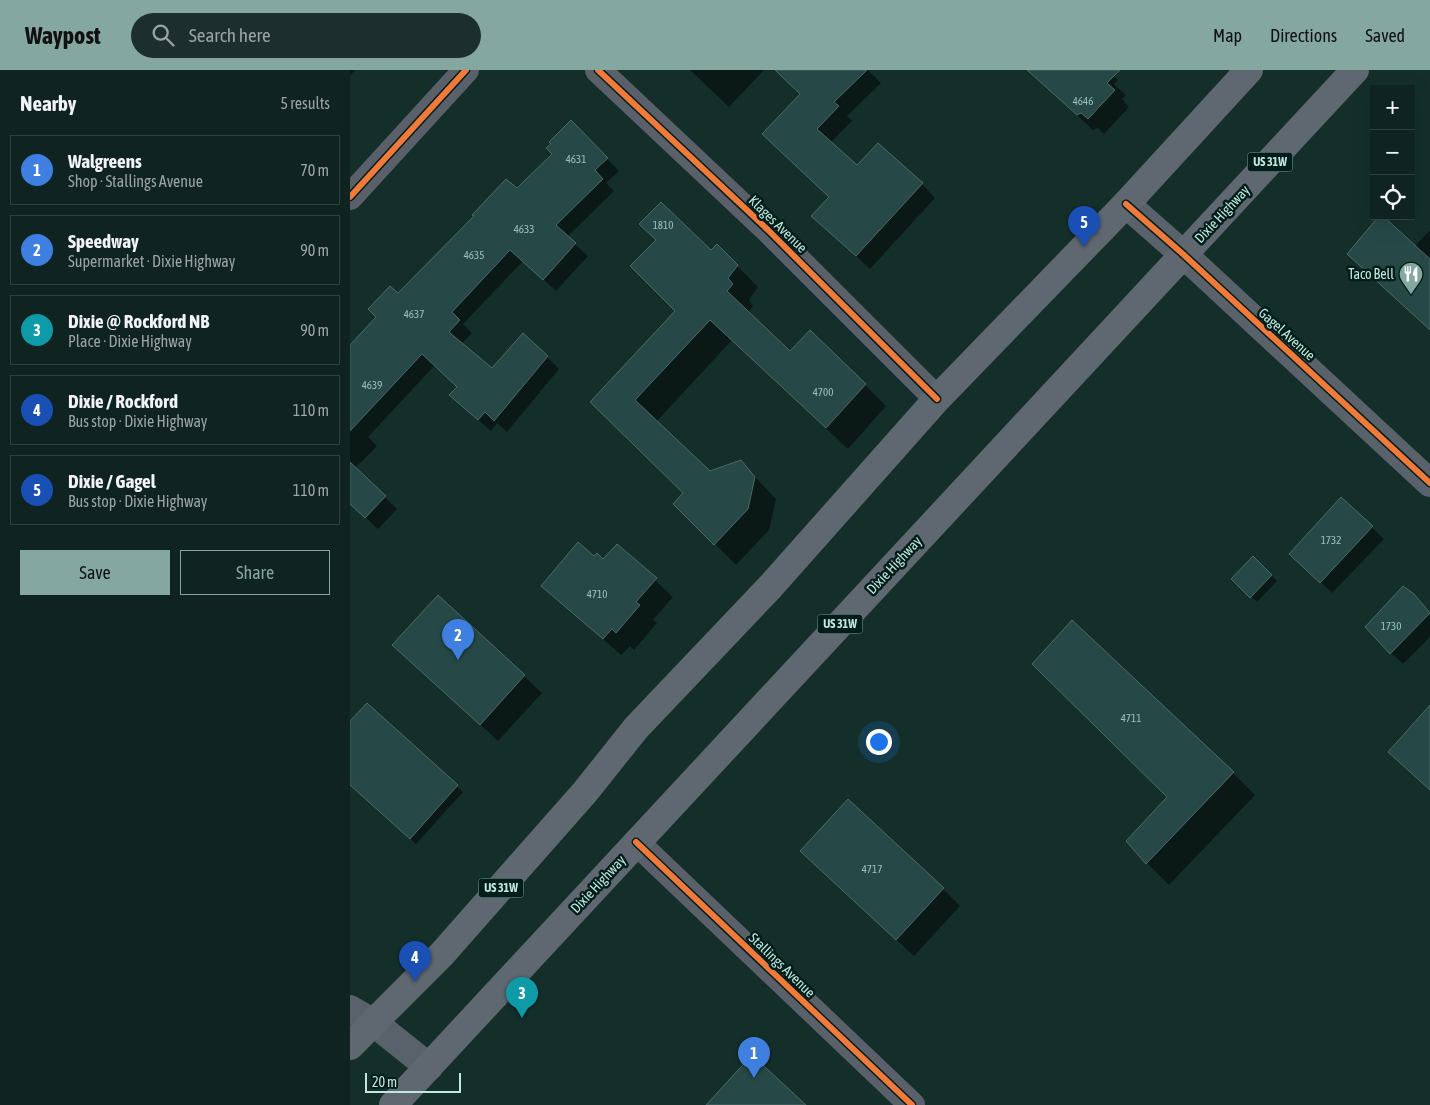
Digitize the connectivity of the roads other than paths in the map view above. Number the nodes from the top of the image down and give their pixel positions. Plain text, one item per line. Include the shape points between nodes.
1 (466, 70) edge
2 (598, 70) edge
3 (1249, 70) edge
4 (1355, 70) edge
5 (350, 197) edge
6 (1126, 204) junction
7 (1184, 255) junction
8 (937, 399) junction
9 (1430, 483) edge
10 (636, 842) junction
11 (350, 1009) edge
12 (374, 1023) junction
13 (350, 1046) edge
14 (429, 1067) junction
15 (393, 1105) edge
16 (912, 1105) edge

1 - 5 street
2 - 8 street, Klages Avenue via 768,230
3 - 6 main road, US 31W
4 - 7 main road, Dixie Highway / US 31W
6 - 7 street, Gagel Avenue
6 - 8 main road, US 31W
7 - 9 street, Gagel Avenue
7 - 10 main road, Dixie Highway / US 31W
8 - 12 main road, US 31W via 772,586 636,728 585,792 472,921
10 - 14 main road, Dixie Highway / US 31W
10 - 16 street, Stallings Avenue
11 - 12 street
12 - 13 main road, US 31W
12 - 14 street
14 - 15 main road, Dixie Highway / US 31W

